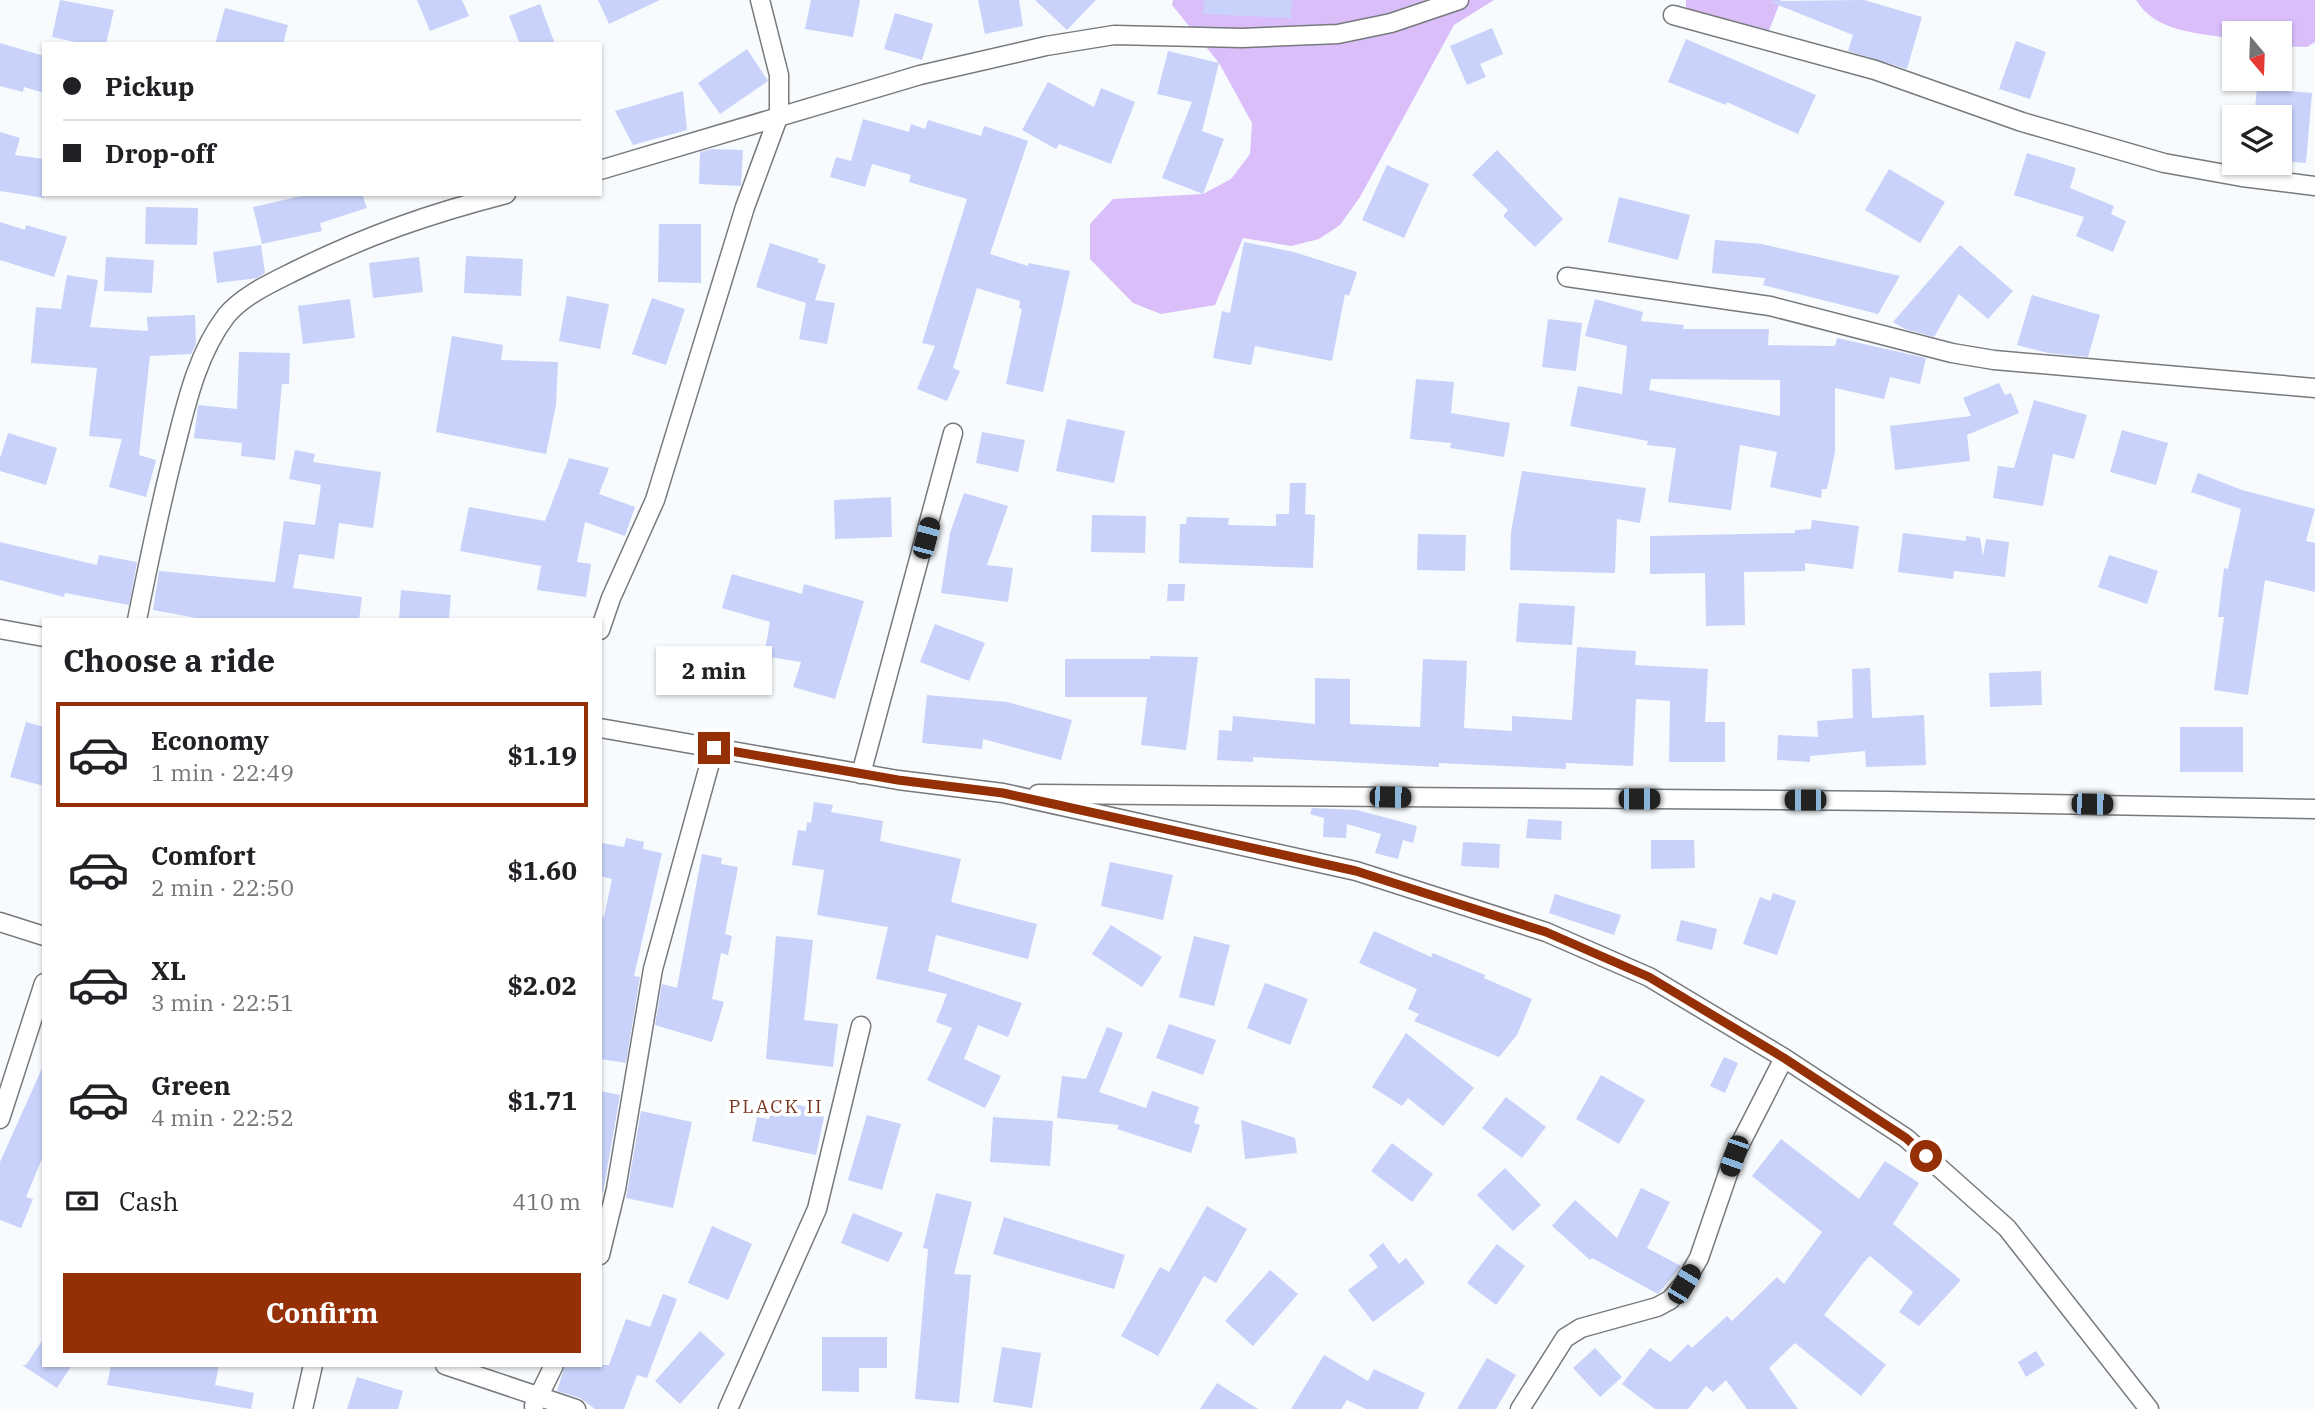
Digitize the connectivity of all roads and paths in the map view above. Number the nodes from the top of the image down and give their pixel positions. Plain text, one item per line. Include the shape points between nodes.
1 (760, 0) edge
2 (1459, 0) edge
3 (1673, 15) dead end
4 (779, 115) junction
5 (602, 169) edge
6 (2315, 186) edge
7 (498, 196) edge
8 (1567, 277) dead end
9 (2315, 388) edge
10 (953, 433) dead end
11 (137, 618) edge
12 (602, 624) edge
13 (0, 629) edge
14 (42, 637) edge
15 (602, 728) edge
16 (714, 748) junction
17 (861, 774) junction
18 (1003, 793) junction
19 (2315, 809) edge
20 (0, 922) edge
21 (42, 935) edge
22 (42, 989) edge
23 (861, 1026) dead end
24 (1784, 1058) junction
25 (0, 1119) edge
26 (602, 1247) edge
27 (313, 1367) edge
28 (450, 1367) edge
29 (553, 1367) edge
30 (535, 1403) edge
31 (303, 1409) edge
32 (576, 1409) edge
33 (728, 1409) edge
34 (1520, 1409) edge
35 (2149, 1409) edge

1 - 4 street via 779,75
2 - 4 street via 1391,23 1338,34 1114,35 1046,46
3 - 6 street via 1875,70 2022,122 2164,163
4 - 5 street
4 - 12 street via 745,207 655,500
7 - 11 street via 422,216 360,239 278,280 227,316 199,364 182,419
8 - 9 street via 1770,306 1994,360
10 - 17 street
13 - 14 street
15 - 16 street
16 - 17 street
16 - 26 street via 653,970
17 - 18 street
18 - 19 street
18 - 24 street via 1356,871 1546,932 1649,977
20 - 21 street
22 - 25 street
23 - 33 street via 817,1209
24 - 34 street via 1734,1156 1699,1258 1684,1284 1657,1307 1581,1328 1565,1338
24 - 35 street via 1906,1138 2007,1228
27 - 31 street
28 - 30 street
29 - 30 street
30 - 32 street

